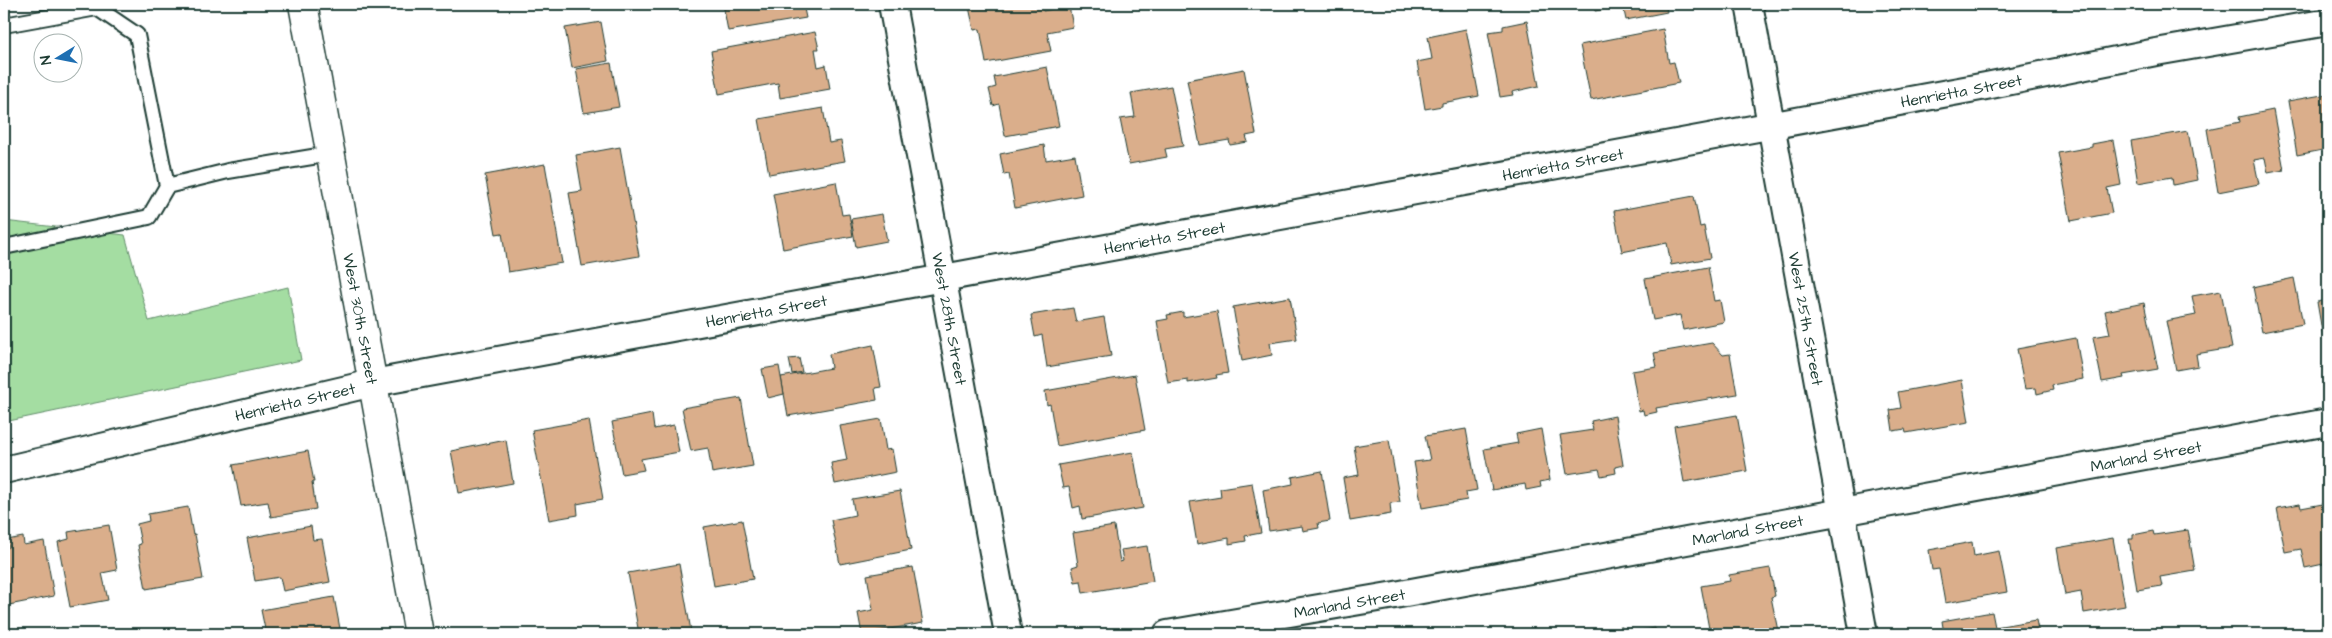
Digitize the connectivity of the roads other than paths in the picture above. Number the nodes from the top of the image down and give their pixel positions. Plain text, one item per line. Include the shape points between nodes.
1 (303, 4) edge
2 (892, 4) edge
3 (1749, 4) edge
4 (2328, 22) edge
5 (4, 25) edge
6 (1770, 125) junction
7 (330, 154) junction
8 (167, 186) junction
9 (4, 247) edge
10 (942, 278) junction
11 (373, 382) junction
12 (2328, 422) edge
13 (4, 470) edge
14 (1842, 511) junction
15 (419, 634) edge
16 (1008, 634) edge
17 (1167, 634) edge
18 (1864, 634) edge

1 - 7 street, West 30th Street
2 - 10 street, West 28th Street
3 - 6 street, West 25th Street
4 - 6 street, Henrietta Street
5 - 8 lane via 97,8 137,36
6 - 10 street, Henrietta Street
6 - 14 street, West 25th Street
7 - 8 lane via 228,171
7 - 11 street, West 30th Street
8 - 9 lane via 149,217
10 - 11 street, Henrietta Street
10 - 16 street, West 28th Street
11 - 13 street, Henrietta Street
11 - 15 street, West 30th Street
12 - 14 street, Marland Street
14 - 17 street, Marland Street via 1395,595
14 - 18 street, West 25th Street

